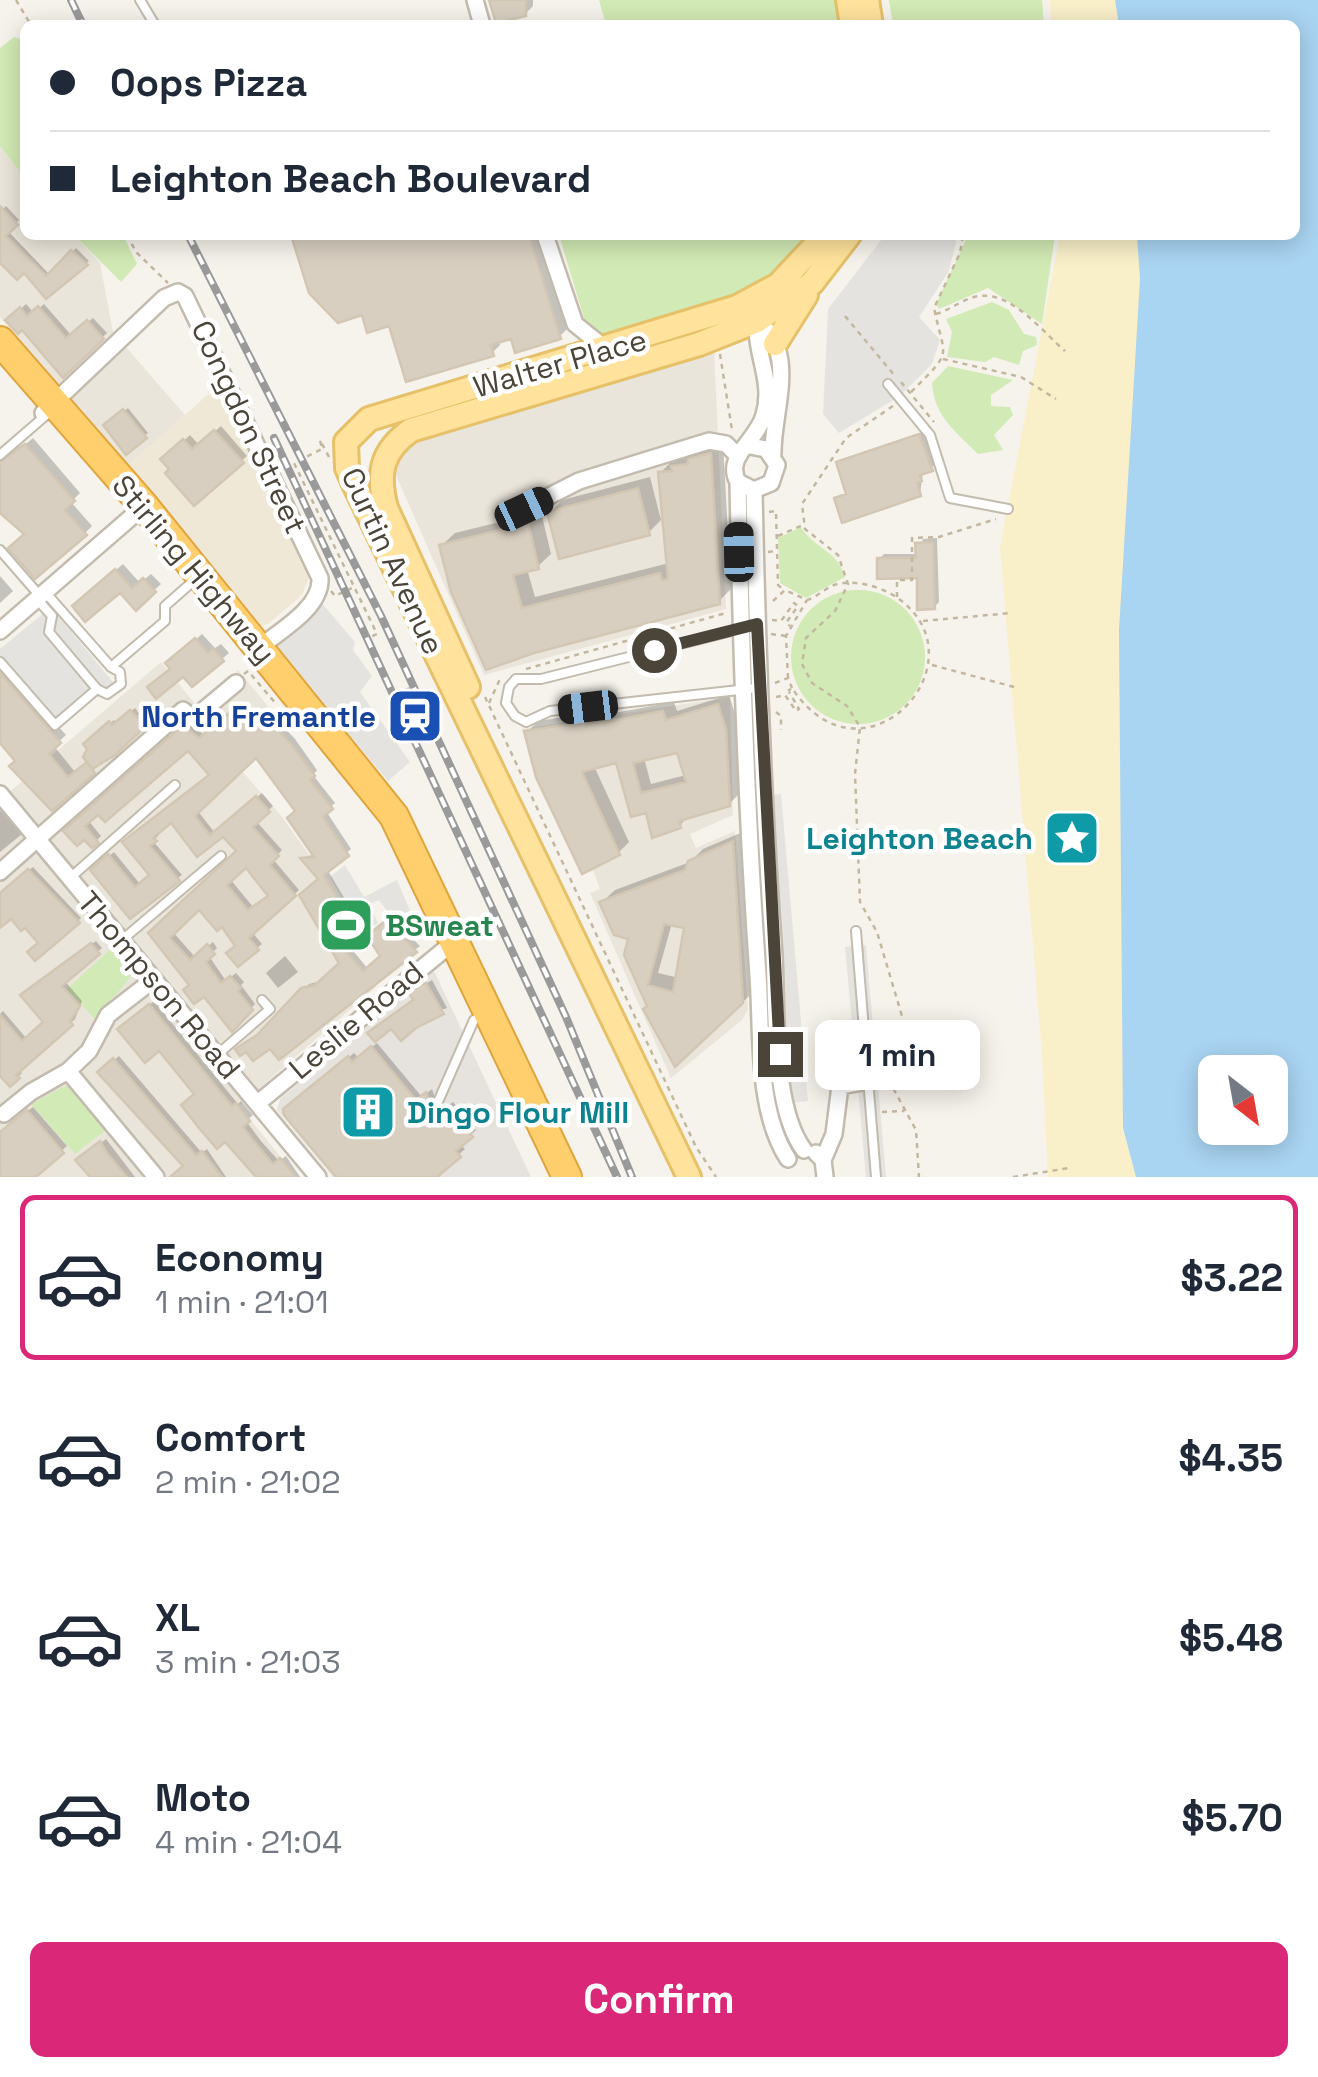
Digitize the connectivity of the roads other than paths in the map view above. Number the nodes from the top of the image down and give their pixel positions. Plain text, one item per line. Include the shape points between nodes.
1 (547, 240) edge
2 (820, 240) edge
3 (845, 240) edge
4 (812, 282) junction
5 (778, 285) junction
6 (724, 312) junction
7 (757, 321) junction
8 (0, 341) edge
9 (774, 344) junction
10 (606, 350) junction
11 (0, 363) edge
12 (888, 384) dead end
13 (47, 411) junction
14 (346, 442) joint
15 (743, 451) junction
16 (387, 454) joint
17 (772, 454) junction
18 (0, 455) edge
19 (738, 482) junction
20 (754, 490) junction
21 (524, 509) dead end
22 (138, 511) junction
23 (1008, 512) road end
24 (0, 550) edge
25 (190, 584) junction
26 (41, 596) junction
27 (758, 626) junction
28 (0, 631) edge
29 (0, 662) edge
30 (248, 664) junction
31 (111, 667) junction
32 (97, 689) junction
33 (756, 691) junction
34 (175, 785) dead end
35 (0, 794) edge
36 (37, 839) junction
37 (527, 839) junction
38 (221, 856) dead end
39 (0, 872) edge
40 (70, 879) junction
41 (856, 932) dead end
42 (121, 941) junction
43 (449, 944) junction
44 (153, 980) junction
45 (262, 1000) dead end
46 (482, 1016) junction
47 (218, 1054) junction
48 (772, 1056) junction
49 (68, 1071) junction
50 (868, 1081) junction
51 (258, 1103) junction
52 (437, 1104) dead end
53 (4, 1114) dead end
54 (804, 1150) junction
55 (788, 1159) junction
56 (823, 1160) junction
57 (156, 1177) edge
58 (318, 1177) edge
59 (550, 1177) edge
60 (566, 1177) edge
61 (689, 1177) edge
62 (786, 1177) edge
63 (825, 1177) edge
64 (876, 1177) edge

1 - 10 street via 580,332
2 - 5 main road
3 - 4 main road
4 - 7 main road, Walter Place
4 - 9 main road
5 - 6 main road, Walter Place
5 - 7 street
6 - 7 street
6 - 10 main road, Walter Place
7 - 9 street
7 - 15 street via 767,402
7 - 16 main road, Walter Place via 411,430
8 - 13 highway, Stirling Highway
9 - 17 street via 782,386
10 - 14 main road, Walter Place via 369,420
11 - 13 highway, Stirling Highway
12 - 23 lane via 930,435 950,498
13 - 18 lane
13 - 22 highway, Stirling Highway
13 - 30 street, Congdon Street via 164,298 178,292 190,302 320,578 312,603
14 - 37 main road, Curtin Avenue via 347,468
15 - 17 street
15 - 19 street via 733,470
15 - 21 street via 708,441 580,481
16 - 37 main road, Curtin Avenue via 380,476 386,508 512,785
17 - 20 street via 775,477
19 - 20 street
19 - 27 street
20 - 27 street
22 - 25 highway, Stirling Highway
22 - 26 street
22 - 30 highway, Stirling Highway
24 - 26 lane
25 - 30 highway, Stirling Highway
25 - 31 lane via 165,606 164,621
26 - 28 street
26 - 31 lane
26 - 32 lane via 52,616 49,632
27 - 33 street
27 - 33 lane via 540,679 516,679 506,703 526,722 550,711
29 - 32 lane via 55,725
30 - 36 street, Congdon Street via 193,718 183,710
30 - 43 highway, Stirling Highway via 376,814
31 - 32 lane via 120,672 121,684 107,694
33 - 48 street
34 - 40 lane
35 - 36 street, Thompson Road
36 - 39 street
36 - 40 street, Thompson Road
37 - 61 main road, Curtin Avenue
38 - 42 lane
40 - 42 street, Thompson Road
41 - 50 lane
42 - 44 street, Thompson Road
43 - 46 highway, Stirling Highway
43 - 51 street, Leslie Road
44 - 47 street, Thompson Road
44 - 49 street via 108,1015 89,1051
45 - 47 lane via 270,1009
46 - 52 lane
46 - 59 highway, Stirling Highway
46 - 60 highway, Stirling Highway
47 - 51 street, Thompson Road
48 - 54 street via 790,1131
48 - 55 street via 774,1138
49 - 53 street
49 - 57 street
50 - 56 street via 840,1086
50 - 64 lane
51 - 58 street, Thompson Road
54 - 55 street
54 - 56 street
55 - 62 street
56 - 63 street

